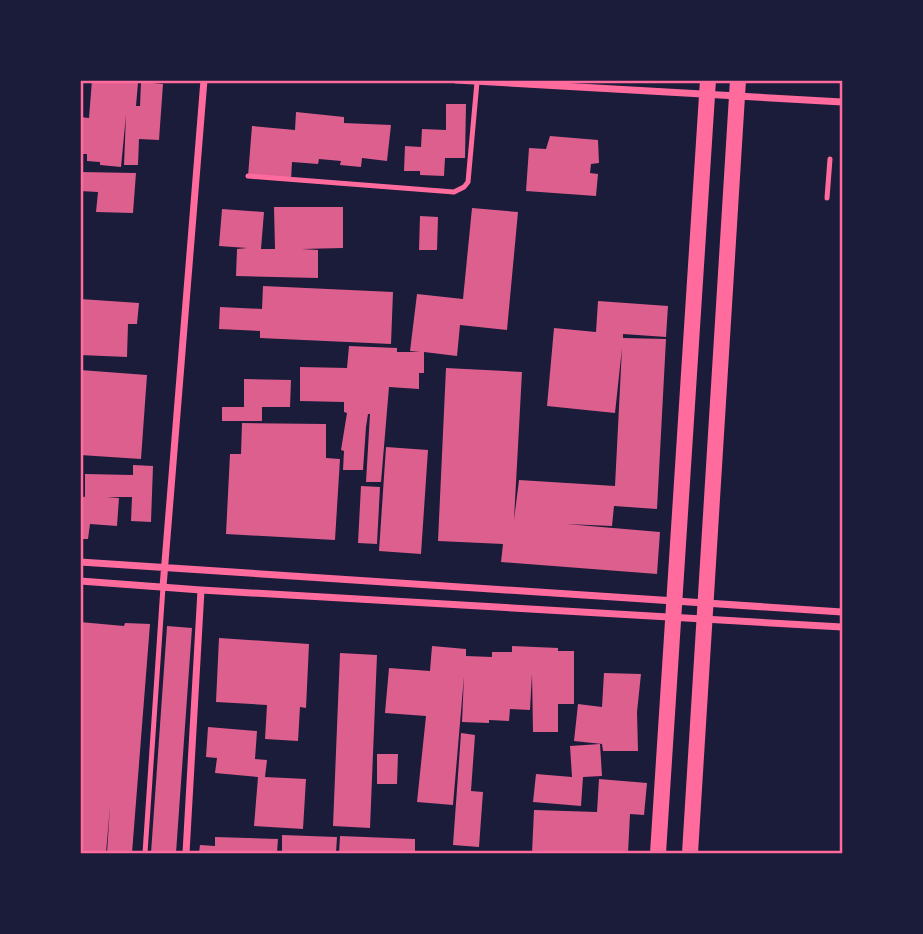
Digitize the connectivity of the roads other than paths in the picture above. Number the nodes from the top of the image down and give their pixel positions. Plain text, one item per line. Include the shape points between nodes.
1 (204, 80) edge
2 (456, 80) edge
3 (477, 82) edge
4 (517, 82) edge
5 (708, 88) edge
6 (737, 88) edge
7 (842, 102) edge
8 (830, 159) dead end
9 (248, 176) dead end
10 (827, 198) dead end
11 (80, 562) edge
12 (164, 569) junction
13 (80, 581) edge
14 (163, 587) junction
15 (201, 590) junction
16 (673, 600) junction
17 (707, 610) junction
18 (842, 612) edge
19 (672, 618) junction
20 (842, 627) edge
21 (145, 853) edge
22 (186, 853) edge
23 (658, 853) edge
24 (690, 853) edge

1 - 12 street
2 - 3 street
3 - 4 street
3 - 9 lane via 468,182 454,192
4 - 5 street
5 - 6 street
5 - 16 main road
6 - 7 street
6 - 17 main road
8 - 10 lane
11 - 12 street
12 - 14 street
12 - 16 street
13 - 14 street
14 - 15 street
14 - 21 lane
15 - 19 street
15 - 22 street
16 - 17 street
16 - 19 main road
17 - 18 street
17 - 19 street
17 - 20 street
17 - 24 main road
19 - 23 main road

